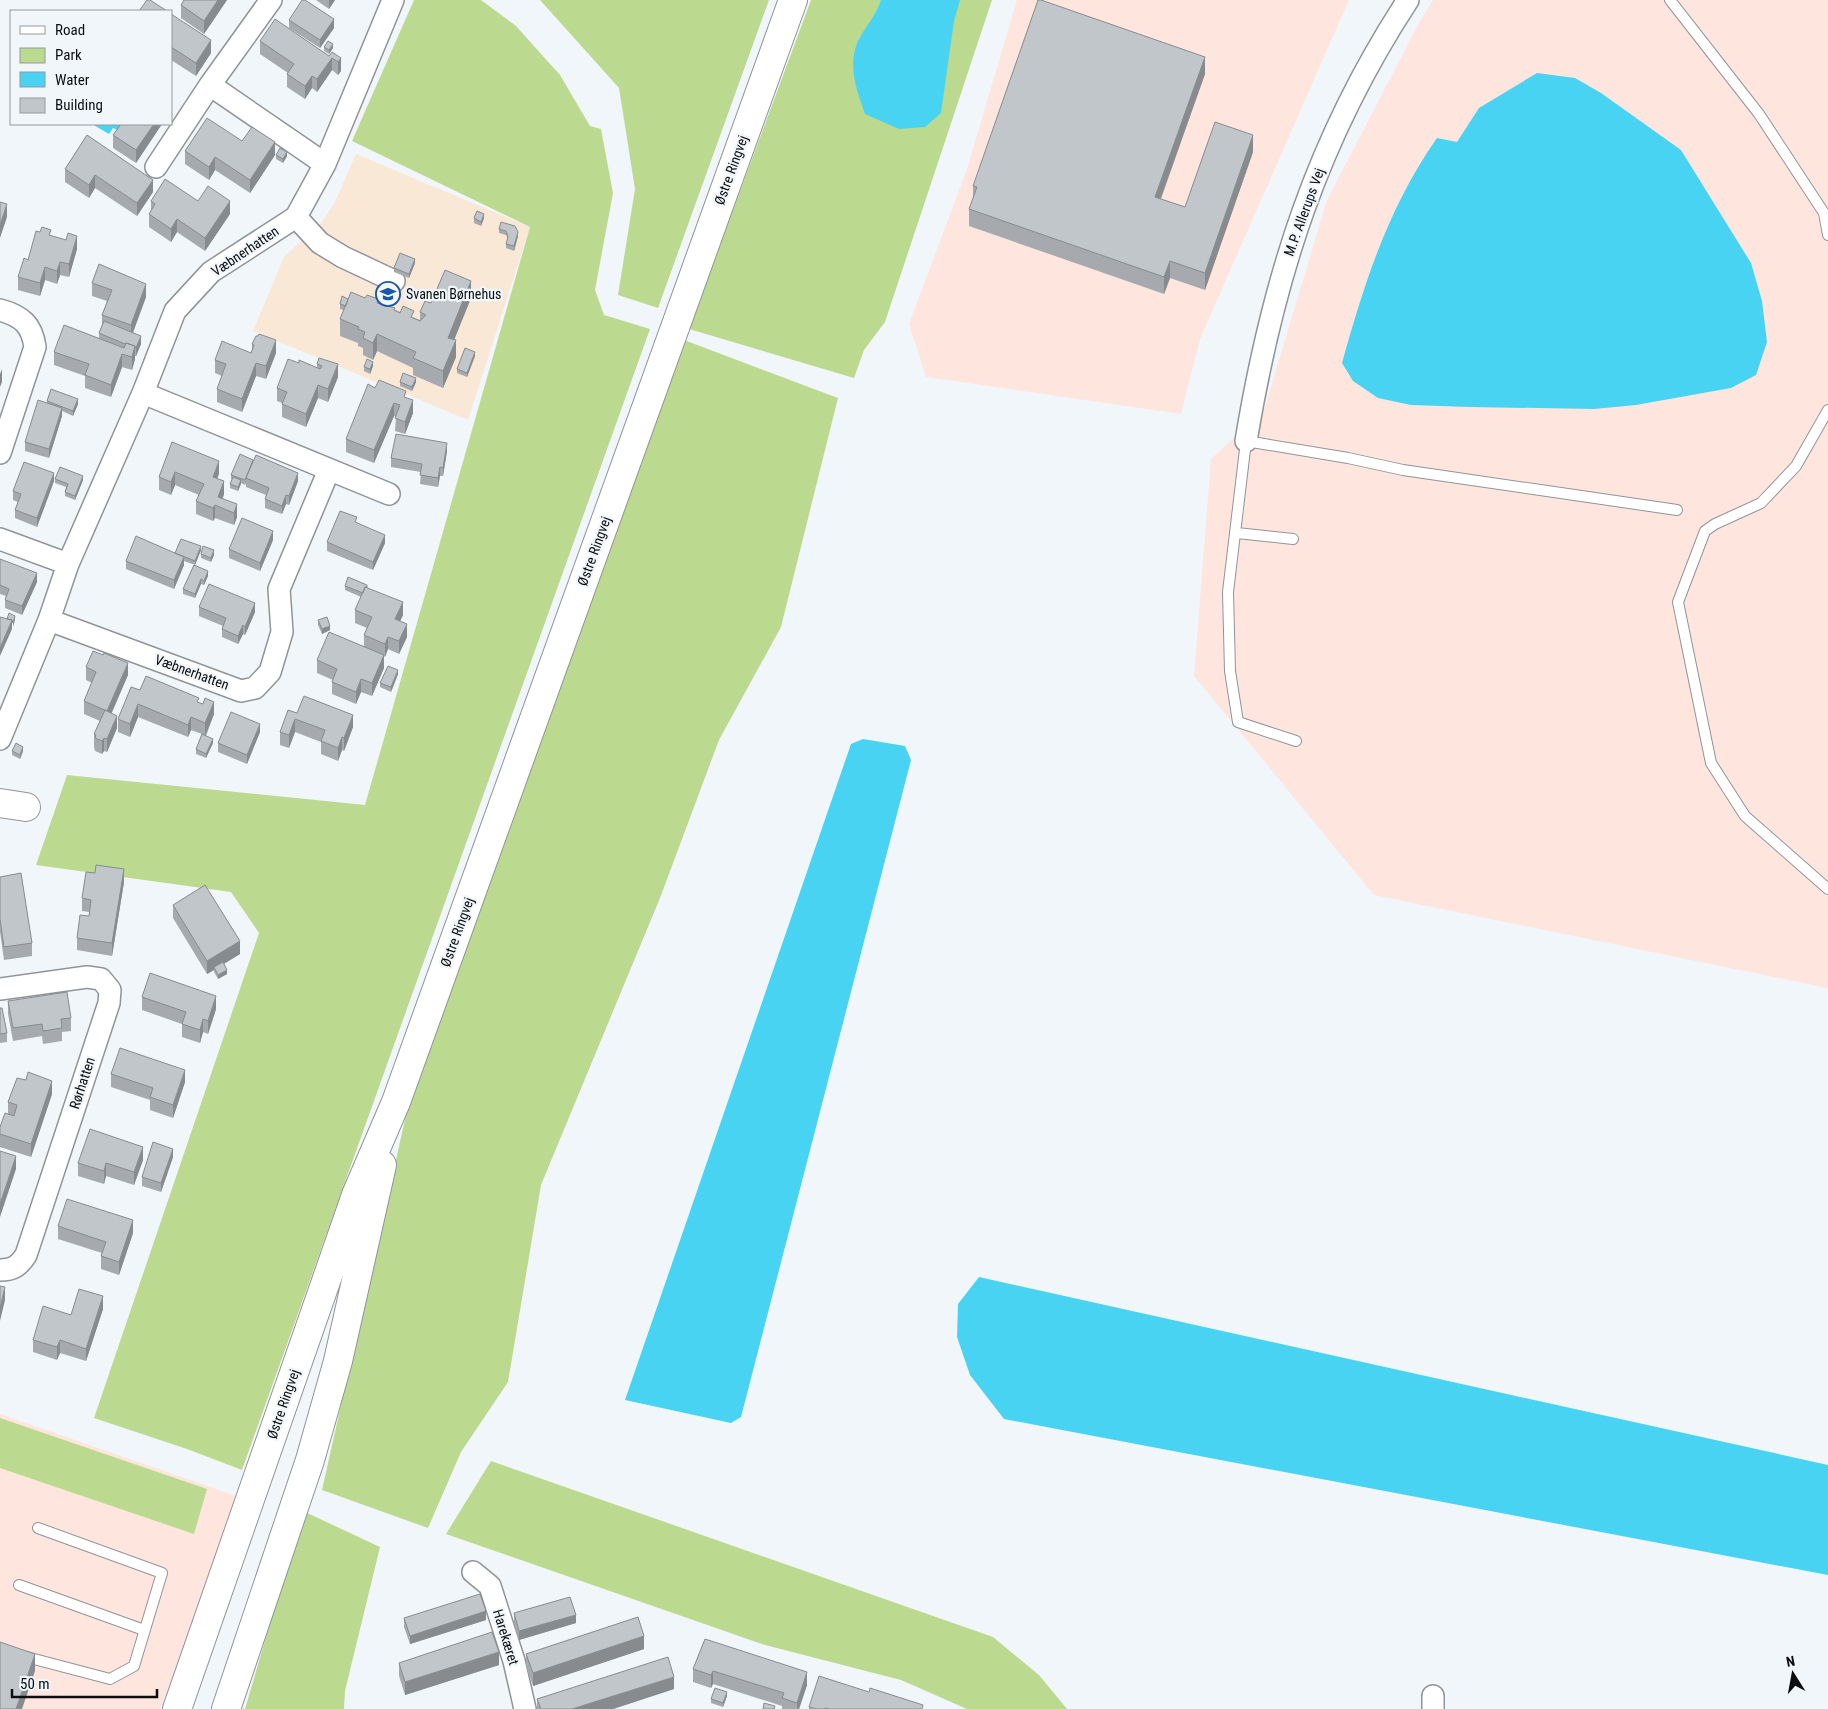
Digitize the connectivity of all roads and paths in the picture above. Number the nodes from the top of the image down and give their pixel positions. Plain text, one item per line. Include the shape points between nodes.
1 (271, 0) edge
2 (393, 0) edge
3 (793, 0) edge
4 (1408, 0) edge
5 (1670, 0) edge
6 (210, 85) junction
7 (326, 164) junction
8 (156, 167) dead end
9 (296, 217) junction
10 (1828, 235) edge
11 (394, 281) dead end
12 (0, 310) edge
13 (143, 393) junction
14 (1828, 410) edge
15 (1246, 441) junction
16 (0, 453) edge
17 (329, 470) junction
18 (389, 494) dead end
19 (1677, 510) dead end
20 (1237, 533) junction
21 (0, 539) edge
22 (1293, 540) dead end
23 (68, 564) junction
24 (49, 620) junction
25 (0, 739) edge
26 (1296, 741) dead end
27 (1828, 889) edge
28 (0, 989) edge
29 (396, 1102) junction
30 (0, 1270) edge
31 (38, 1528) dead end
32 (473, 1572) dead end
33 (19, 1585) dead end
34 (144, 1630) junction
35 (0, 1650) edge
36 (177, 1709) edge
37 (226, 1709) edge
38 (525, 1709) edge

1 - 6 street
2 - 7 street, Væbnerhatten
3 - 29 main road, Østre Ringvej
4 - 15 street, M.P. Allerups Vej via 1380,42 1336,127 1299,217 1267,327
5 - 10 lane via 1759,114 1824,213
6 - 7 street
6 - 8 street
7 - 9 street, Væbnerhatten
9 - 11 street via 320,243
9 - 13 street, Væbnerhatten via 211,272 187,296 176,310
12 - 16 street via 12,313 26,323 33,332 34,347
13 - 17 street
13 - 23 street, Væbnerhatten
14 - 27 lane via 1796,466 1761,503 1706,531 1678,602 1711,763 1745,816
15 - 19 lane via 1403,470
15 - 20 lane
17 - 18 street
17 - 24 street, Væbnerhatten via 278,589 282,632 270,672 255,688 241,690
20 - 22 lane
20 - 26 lane via 1228,592 1230,671 1238,722
21 - 23 street
23 - 24 street, Væbnerhatten
24 - 25 street, Væbnerhatten
28 - 30 street, Rørhatten via 87,977 101,979 110,990 109,1003 26,1255 10,1270
29 - 36 main road, Østre Ringvej via 356,1195
29 - 37 main road, Østre Ringvej via 336,1370 310,1460
31 - 34 lane via 162,1573
32 - 38 street, Harekæret via 490,1586 514,1661
33 - 34 lane
34 - 35 lane via 134,1666 110,1679

